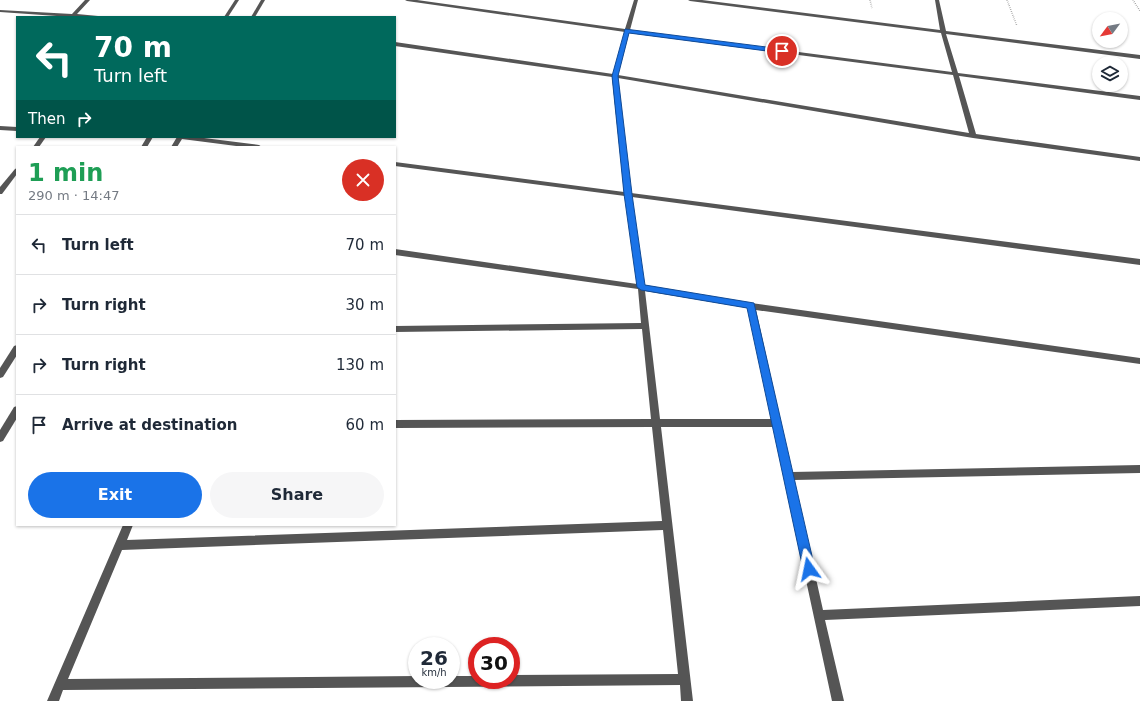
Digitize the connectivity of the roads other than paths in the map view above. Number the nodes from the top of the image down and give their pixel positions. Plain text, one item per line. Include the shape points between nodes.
1 (88, 0) edge
2 (237, 0) edge
3 (263, 0) edge
4 (407, 0) edge
5 (636, 0) edge
6 (690, 0) edge
7 (937, 0) edge
8 (0, 11) edge
9 (73, 16) joint
10 (227, 16) edge
11 (254, 16) edge
12 (627, 30) junction
13 (943, 31) junction
14 (396, 44) edge
15 (1140, 57) edge
16 (956, 74) junction
17 (615, 76) junction
18 (1140, 98) edge
19 (0, 128) edge
20 (16, 129) edge
21 (973, 136) junction
22 (189, 138) edge
23 (251, 146) edge
24 (1140, 159) edge
25 (396, 164) edge
26 (16, 171) edge
27 (0, 192) edge
28 (628, 194) junction
29 (396, 252) edge
30 (1140, 262) edge
31 (641, 287) junction
32 (751, 306) junction
33 (645, 326) junction
34 (396, 329) edge
35 (16, 350) edge
36 (1140, 362) edge
37 (0, 375) edge
38 (16, 412) edge
39 (656, 423) junction
40 (777, 423) junction
41 (396, 424) edge
42 (0, 438) edge
43 (1140, 469) edge
44 (789, 476) junction
45 (668, 524) junction
46 (128, 526) edge
47 (120, 544) junction
48 (1140, 600) edge
49 (819, 615) junction
50 (685, 679) junction
51 (60, 685) junction
52 (53, 701) edge
53 (687, 701) edge
54 (838, 701) edge

1 - 9 street
2 - 10 street
3 - 11 street
4 - 12 street
5 - 12 street
6 - 13 street
7 - 13 street
8 - 9 street
12 - 16 street
12 - 17 street
13 - 15 street
13 - 16 street
14 - 17 street
16 - 18 street
16 - 21 street
17 - 21 street
17 - 28 street
19 - 20 street
21 - 24 street
22 - 23 street
25 - 28 street
26 - 27 street
28 - 30 street
28 - 31 street
29 - 31 street
31 - 32 street
31 - 33 street
32 - 36 street
32 - 40 street
33 - 34 street
33 - 39 street
35 - 37 street
38 - 42 street
39 - 40 street
39 - 41 street
39 - 45 street
40 - 44 street
43 - 44 street
44 - 49 street
45 - 47 street
45 - 50 street
46 - 47 street
47 - 51 street
48 - 49 street
49 - 54 street
50 - 51 street
50 - 53 street
51 - 52 street

